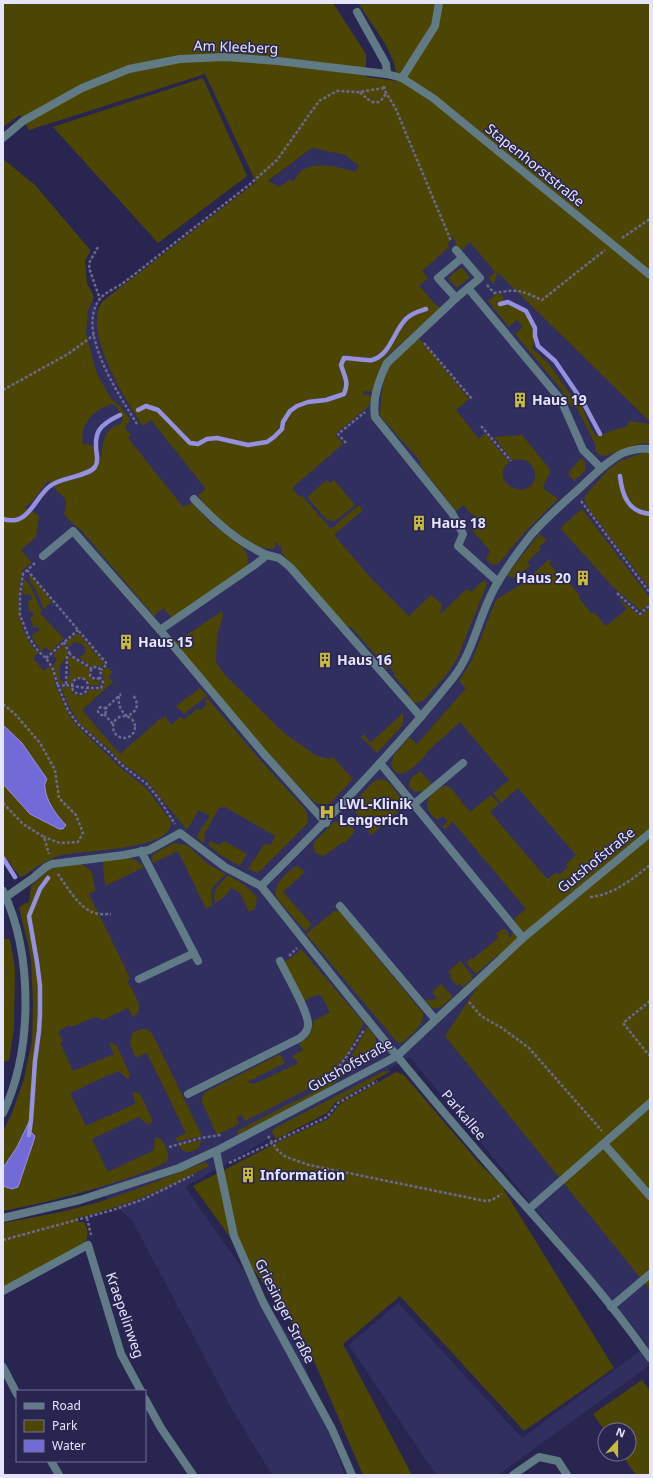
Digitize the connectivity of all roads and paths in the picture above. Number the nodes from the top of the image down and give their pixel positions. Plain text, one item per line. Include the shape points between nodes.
1 (439, 3) edge
2 (358, 12) dead end
3 (388, 74) junction
4 (402, 78) junction
5 (360, 92) junction
6 (386, 93) junction
7 (3, 138) edge
8 (650, 219) edge
9 (612, 244) junction
10 (98, 247) dead end
11 (456, 250) joint
12 (462, 258) junction
13 (650, 275) edge
14 (480, 278) junction
15 (468, 288) junction
16 (456, 298) junction
17 (100, 299) junction
18 (417, 334) junction
19 (94, 335) junction
20 (3, 390) edge
21 (472, 399) dead end
22 (373, 406) junction
23 (137, 424) dead end
24 (480, 426) dead end
25 (346, 444) dead end
26 (650, 449) edge
27 (511, 461) dead end
28 (601, 468) junction
29 (574, 493) junction
30 (194, 499) dead end
31 (267, 555) junction
32 (43, 556) joint
33 (27, 570) junction
34 (498, 582) junction
35 (616, 592) dead end
36 (650, 593) edge
37 (650, 606) edge
38 (78, 630) junction
39 (160, 630) junction
40 (64, 642) junction
41 (70, 654) junction
42 (46, 658) junction
43 (92, 669) junction
44 (100, 670) junction
45 (100, 678) junction
46 (66, 685) junction
47 (72, 685) junction
48 (58, 686) junction
49 (88, 688) junction
50 (133, 695) dead end
51 (3, 704) edge
52 (105, 709) junction
53 (104, 714) junction
54 (127, 716) junction
55 (421, 718) junction
56 (113, 724) junction
57 (380, 763) junction
58 (463, 763) dead end
59 (3, 803) edge
60 (414, 804) junction
61 (326, 822) junction
62 (180, 833) junction
63 (650, 833) edge
64 (44, 837) junction
65 (141, 851) junction
66 (52, 864) junction
67 (650, 865) edge
68 (261, 886) junction
69 (4, 894) edge
70 (576, 894) junction
71 (340, 906) dead end
72 (111, 914) dead end
73 (523, 938) junction
74 (298, 946) dead end
75 (194, 953) junction
76 (281, 959) joint
77 (198, 961) dead end
78 (139, 979) dead end
79 (650, 1001) edge
80 (469, 1002) dead end
81 (435, 1019) junction
82 (369, 1020) junction
83 (650, 1055) edge
84 (397, 1056) junction
85 (329, 1079) dead end
86 (377, 1080) dead end
87 (188, 1094) dead end
88 (650, 1103) edge
89 (3, 1113) edge
90 (262, 1127) junction
91 (226, 1132) dead end
92 (607, 1141) junction
93 (272, 1142) junction
94 (169, 1147) dead end
95 (216, 1151) junction
96 (218, 1163) junction
97 (198, 1173) dead end
98 (511, 1188) junction
99 (650, 1196) edge
100 (529, 1209) junction
101 (3, 1218) edge
102 (87, 1218) junction
103 (3, 1240) edge
104 (88, 1245) junction
105 (650, 1274) edge
106 (3, 1292) edge
107 (611, 1307) junction
108 (650, 1358) edge
109 (3, 1367) edge
110 (140, 1390) edge
111 (16, 1392) edge
112 (146, 1401) edge
113 (52, 1462) edge
114 (59, 1475) edge
115 (193, 1475) edge
116 (352, 1475) edge
117 (513, 1475) edge
118 (567, 1475) edge

1 - 4 street via 434,26
2 - 3 street via 386,64
3 - 4 street, Am Kleeberg
3 - 7 street, Am Kleeberg via 270,60 225,57 180,59 129,69 82,88 23,121
4 - 9 street, Stapenhorststraße via 433,98
5 - 6 path via 384,88
5 - 6 path via 374,102 380,102
5 - 17 path via 336,91 319,101 277,160
6 - 11 path via 395,107 444,227
8 - 9 path
9 - 13 street, Stapenhorststraße
9 - 14 path via 542,300 515,290 494,293
10 - 17 path via 90,261 90,268
11 - 12 street
12 - 14 street
12 - 16 street via 438,278
14 - 15 street
15 - 16 street
15 - 28 street via 561,400 583,450
16 - 18 street
17 - 19 path via 93,311
18 - 21 path
18 - 22 street via 387,362
19 - 20 path via 68,354 18,384
19 - 23 path via 111,383
22 - 25 path via 338,434
22 - 34 street via 375,417 452,513 463,534 458,546
24 - 27 path
26 - 28 street via 641,448 624,453
28 - 29 street
29 - 34 street via 531,535
29 - 36 path
30 - 31 street via 222,527 249,547
31 - 39 street
31 - 55 street via 279,558 290,567
32 - 33 path
32 - 39 street via 73,531
33 - 38 path
33 - 42 path via 23,574 20,614 29,638
34 - 55 street via 466,659
35 - 37 path via 640,614
38 - 40 path
38 - 44 path via 107,664
39 - 61 street via 264,754
40 - 41 path
40 - 42 path
41 - 43 path
41 - 46 path via 65,662
42 - 48 path via 53,669
43 - 44 path
43 - 45 path via 92,677
44 - 45 path
45 - 49 path via 103,682 101,688
46 - 47 path
46 - 48 path
47 - 49 path
47 - 49 path via 73,690 79,694 84,694
47 - 49 path via 75,680 82,678
48 - 62 path via 68,710 77,723 146,784
50 - 54 path via 137,700 137,708
51 - 64 path via 40,743 55,770 59,798 76,815 83,833 78,842 60,843
52 - 53 path
52 - 53 path via 102,707 98,710 100,714
52 - 54 path via 120,695 118,704
53 - 56 path
54 - 56 path via 120,716
54 - 56 path via 135,724 130,736 122,738 116,735
55 - 57 street
57 - 60 street
57 - 61 street
58 - 60 street
59 - 64 path via 22,824
60 - 73 street
61 - 68 street
62 - 65 street via 149,850
62 - 68 street via 225,867
63 - 70 street, Gutshofstraße
64 - 66 path
65 - 66 street
65 - 75 street
66 - 69 street
66 - 72 path via 64,883 86,908 93,913
67 - 70 path via 615,890 593,897 582,898
68 - 82 street, Parkallee
69 - 89 street via 20,944 26,982 21,1059
70 - 73 street, Gutshofstraße
71 - 81 street
73 - 81 street, Gutshofstraße
74 - 76 path via 289,956
75 - 77 street
75 - 78 street
76 - 87 street via 305,1011 308,1026 306,1033
79 - 83 path via 624,1023
80 - 92 path via 481,1016 529,1048
81 - 84 street, Gutshofstraße
82 - 84 street, Parkallee
82 - 85 path
84 - 90 street, Gutshofstraße
84 - 98 street, Parkallee
86 - 93 path via 338,1103 327,1117
88 - 92 street
90 - 93 path
90 - 95 street, Gutshofstraße
91 - 94 path
92 - 99 street
92 - 100 street
93 - 96 path via 227,1164
93 - 98 path via 278,1152 286,1157 309,1165 485,1201 492,1200
95 - 96 street, Griesinger Straße
95 - 101 street, Gutshofstraße via 179,1168 80,1200
96 - 116 street, Griesinger Straße via 234,1236 263,1302 332,1429
97 - 102 path via 144,1199
98 - 100 street, Parkallee
100 - 107 street, Parkallee
102 - 103 path
102 - 104 path via 93,1241
104 - 106 street
104 - 110 street, Kraepelinweg via 121,1354
105 - 107 street
107 - 108 street, Parkallee
109 - 111 street
112 - 115 street
113 - 114 street
117 - 118 street via 539,1457 558,1461

